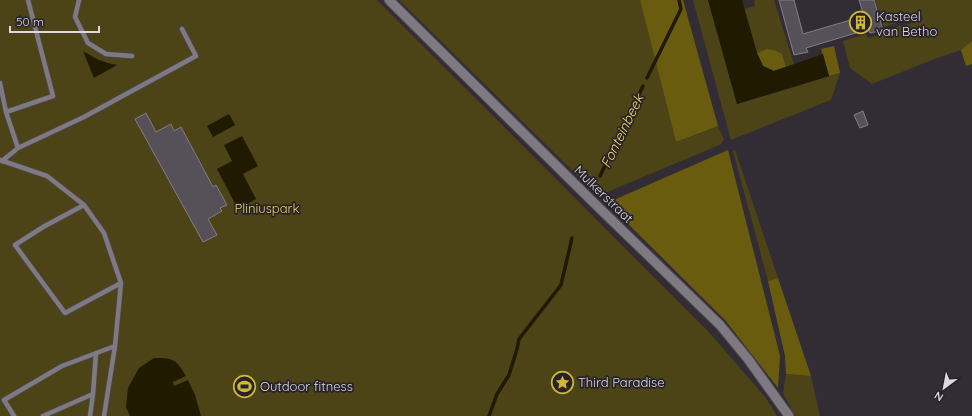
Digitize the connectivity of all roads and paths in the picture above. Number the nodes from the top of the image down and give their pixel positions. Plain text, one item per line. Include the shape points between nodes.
1 (28, 0) edge
2 (79, 0) edge
3 (390, 0) edge
4 (182, 29) dead end
5 (132, 56) dead end
6 (0, 83) edge
7 (6, 112) junction
8 (18, 148) junction
9 (1, 160) edge
10 (84, 205) junction
11 (121, 284) junction
12 (114, 346) junction
13 (96, 353) junction
14 (93, 394) junction
15 (14, 416) edge
16 (43, 416) edge
17 (90, 416) edge
18 (104, 416) edge
19 (789, 416) edge

1 - 7 lane via 53,96
2 - 5 lane via 75,17 88,43 106,54
3 - 19 street, Mulkerstraat via 720,325
4 - 8 lane via 196,56 87,115
6 - 7 lane
7 - 8 lane
8 - 9 lane
9 - 10 lane via 47,176
10 - 11 lane via 104,233
10 - 11 lane via 15,245 65,313
11 - 12 lane
12 - 13 lane
12 - 18 lane
13 - 14 lane
13 - 15 lane via 62,366 4,400
14 - 16 lane
14 - 17 lane

